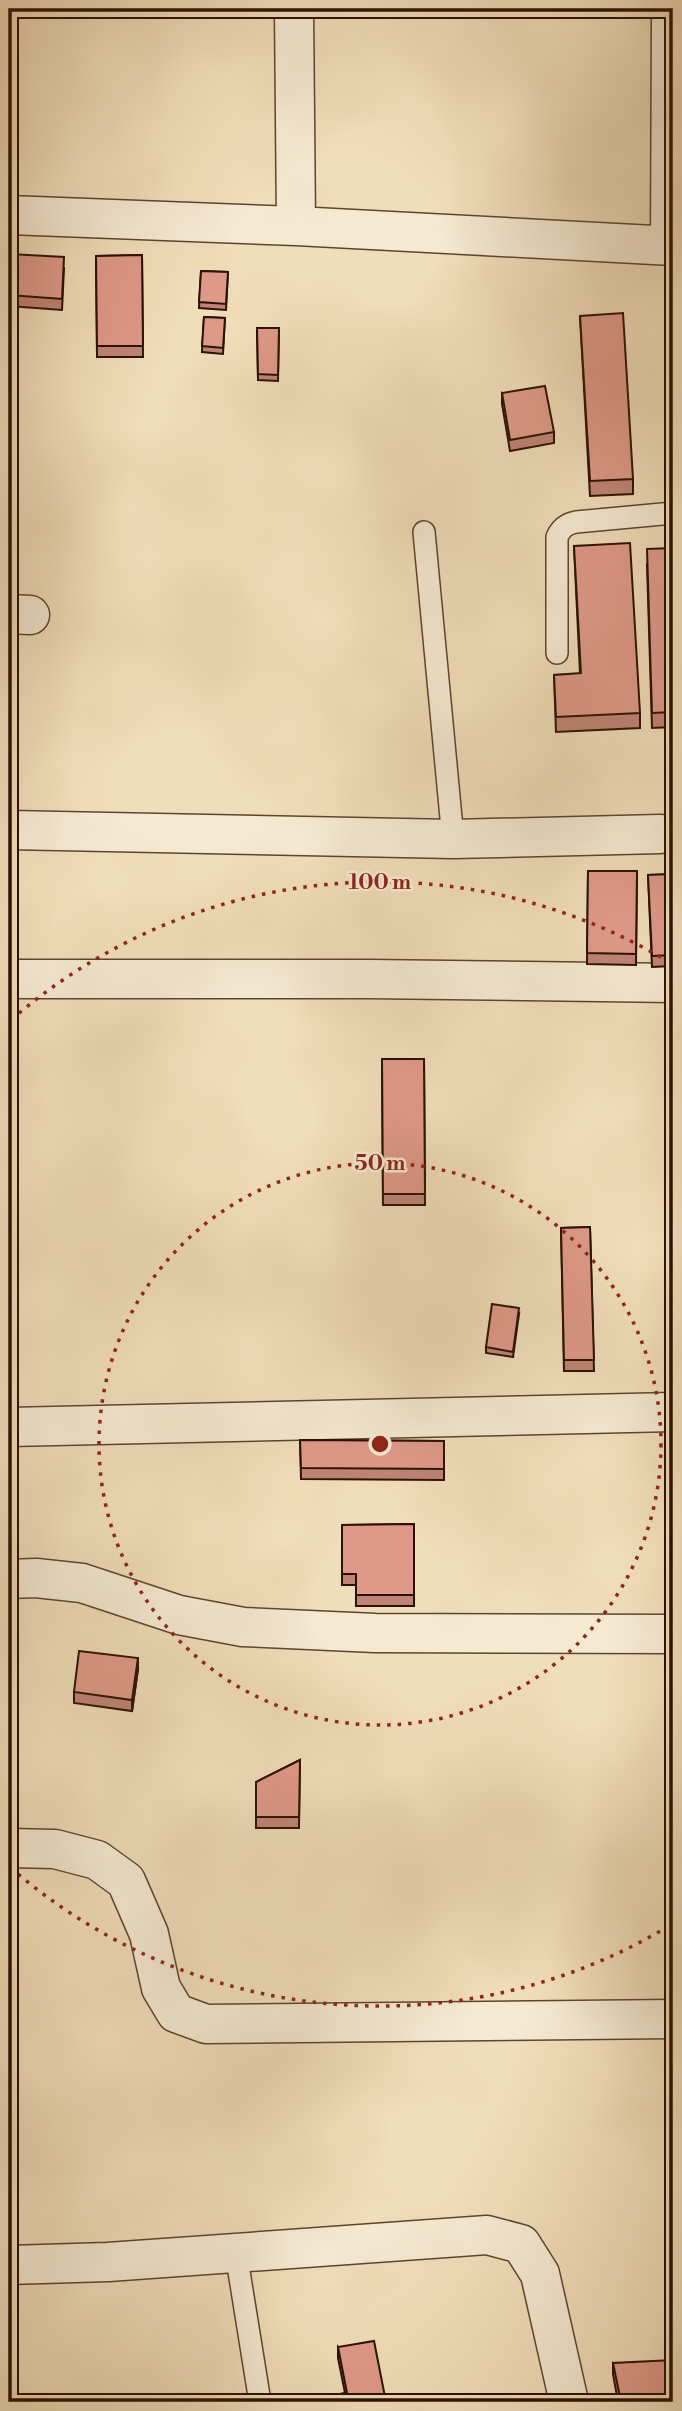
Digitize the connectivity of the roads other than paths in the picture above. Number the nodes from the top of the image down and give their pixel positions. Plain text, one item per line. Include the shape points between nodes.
1 (294, 9) edge
2 (671, 9) edge
3 (9, 215) edge
4 (296, 226) junction
5 (672, 246) edge
6 (673, 513) edge
7 (424, 533) dead end
8 (557, 653) dead end
9 (9, 830) edge
10 (660, 834) dead end
11 (453, 839) junction
12 (9, 979) edge
13 (673, 982) edge
14 (673, 1412) edge
15 (9, 1427) edge
16 (9, 1579) edge
17 (673, 1634) edge
18 (9, 1848) edge
19 (673, 2019) edge
20 (236, 2253) junction
21 (9, 2265) edge
22 (260, 2402) edge
23 (569, 2402) edge

1 - 4 street
2 - 5 street
3 - 4 street
4 - 5 street
6 - 8 lane via 576,522 560,532
7 - 11 lane
9 - 11 street
10 - 11 street
12 - 13 street
14 - 15 street
16 - 17 street via 82,1583 179,1615 243,1627 374,1633
18 - 19 street via 55,1849 97,1860 126,1881 149,1934 161,1988 176,2013 206,2024
20 - 21 street
20 - 22 lane
20 - 23 street via 487,2235 522,2244 540,2274

